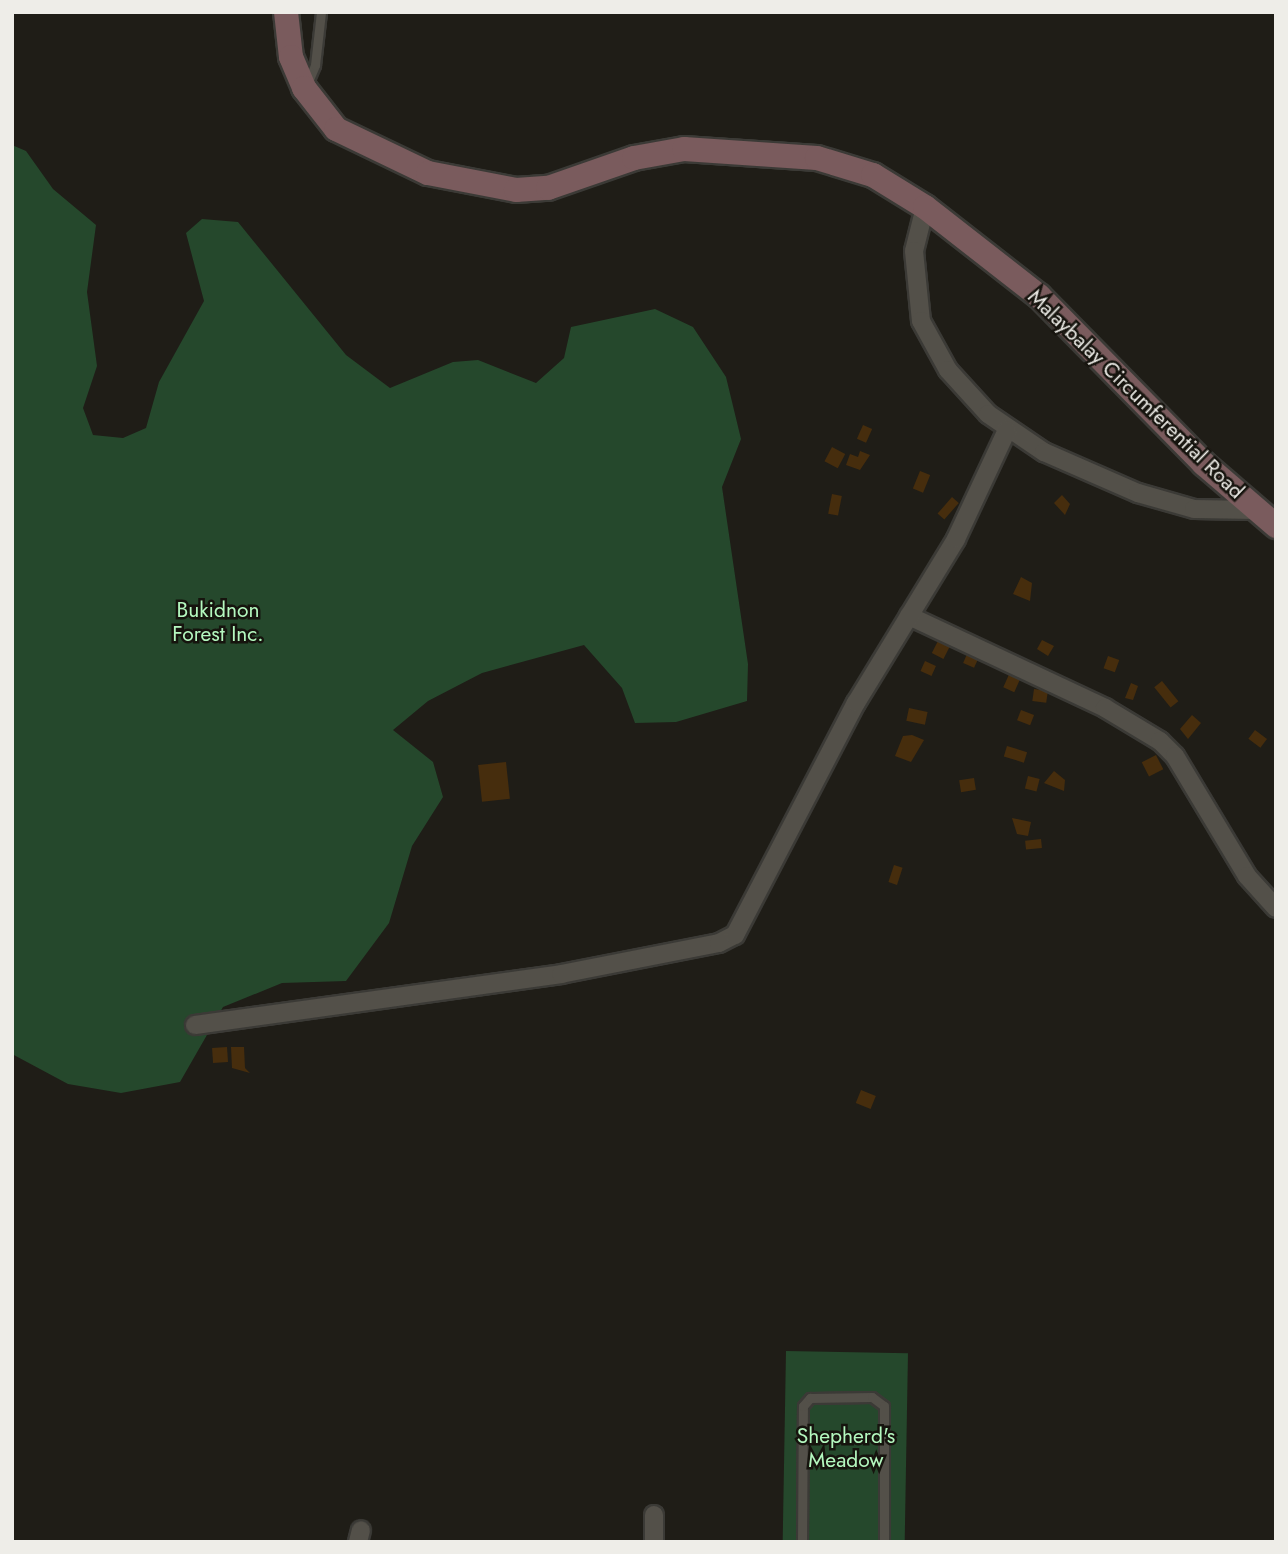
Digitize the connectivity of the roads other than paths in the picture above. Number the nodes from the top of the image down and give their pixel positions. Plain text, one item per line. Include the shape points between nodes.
1 (286, 12) edge
2 (321, 12) edge
3 (304, 88) junction
4 (925, 207) junction
5 (1007, 430) junction
6 (1255, 510) junction
7 (1276, 526) edge
8 (909, 616) junction
9 (1276, 908) edge
10 (195, 1025) dead end
11 (654, 1515) dead end
12 (654, 1542) edge
13 (802, 1542) edge
14 (884, 1542) edge

1 - 3 main road, Malaybalay Circumferential Road via 291,57
2 - 3 lane via 315,65
3 - 4 main road, Malaybalay Circumferential Road via 336,130 353,141 428,173 477,184 548,188 659,152 719,149 847,164
4 - 5 street via 914,251 921,321 948,370
4 - 6 main road, Malaybalay Circumferential Road via 1039,296
5 - 6 street via 1138,494 1194,509
5 - 8 street via 956,539
6 - 7 main road, Malaybalay Circumferential Road
8 - 9 street via 1105,708 1160,741 1175,756 1247,876
8 - 10 street via 856,703 741,925 727,940 561,974
11 - 12 street
13 - 14 lane via 803,1406 810,1398 872,1397 884,1406

